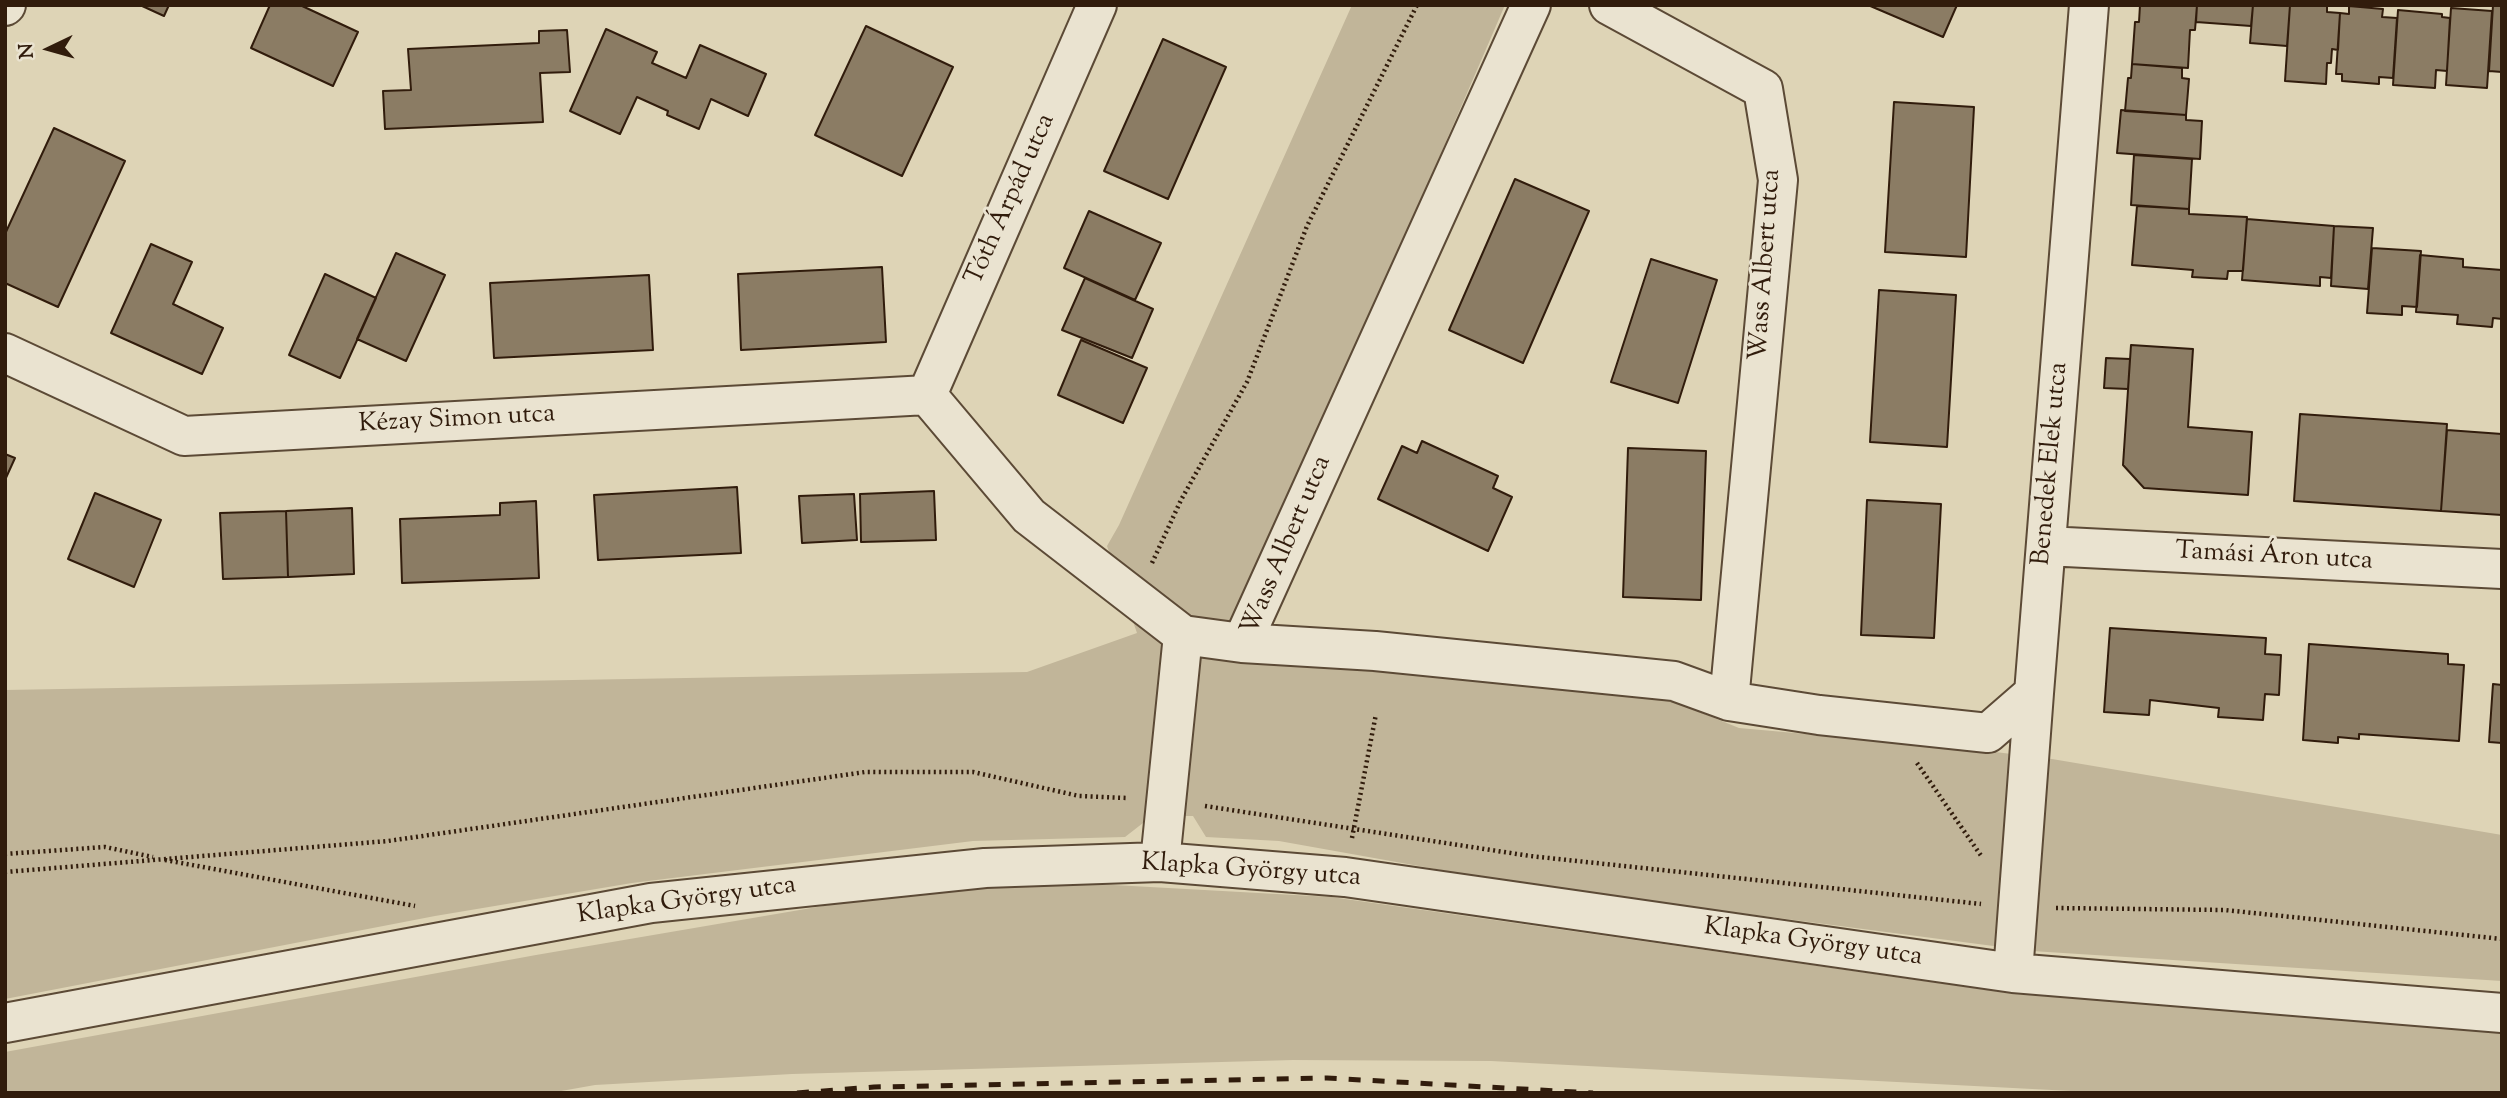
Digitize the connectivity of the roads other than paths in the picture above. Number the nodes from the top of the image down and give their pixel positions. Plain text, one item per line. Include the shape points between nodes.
1 (1531, 5) edge
2 (1609, 5) edge
3 (2089, 5) edge
4 (1091, 7) edge
5 (5, 354) edge
6 (927, 395) junction
7 (2046, 546) junction
8 (2502, 569) edge
9 (1183, 635) junction
10 (1242, 643) junction
11 (2034, 693) junction
12 (1729, 701) junction
13 (1160, 862) junction
14 (2012, 973) junction
15 (2502, 1013) edge
16 (5, 1023) edge

1 - 10 street, Wass Albert utca
2 - 12 street, Wass Albert utca via 1763,89 1778,180
3 - 7 street, Benedek Elek utca
4 - 6 street, Tóth Árpád utca
5 - 6 street, Kézay Simon utca via 184,436
6 - 9 street via 1028,516
7 - 8 street, Tamási Áron utca
7 - 11 street, Benedek Elek utca
9 - 10 street
9 - 13 street
10 - 12 street, Wass Albert utca via 1375,651 1674,681
11 - 12 street, Wass Albert utca via 1988,733
11 - 14 street, Benedek Elek utca
13 - 14 street, Klapka György utca via 1345,877
13 - 16 street, Klapka György utca via 985,867 651,903
14 - 15 street, Klapka György utca

